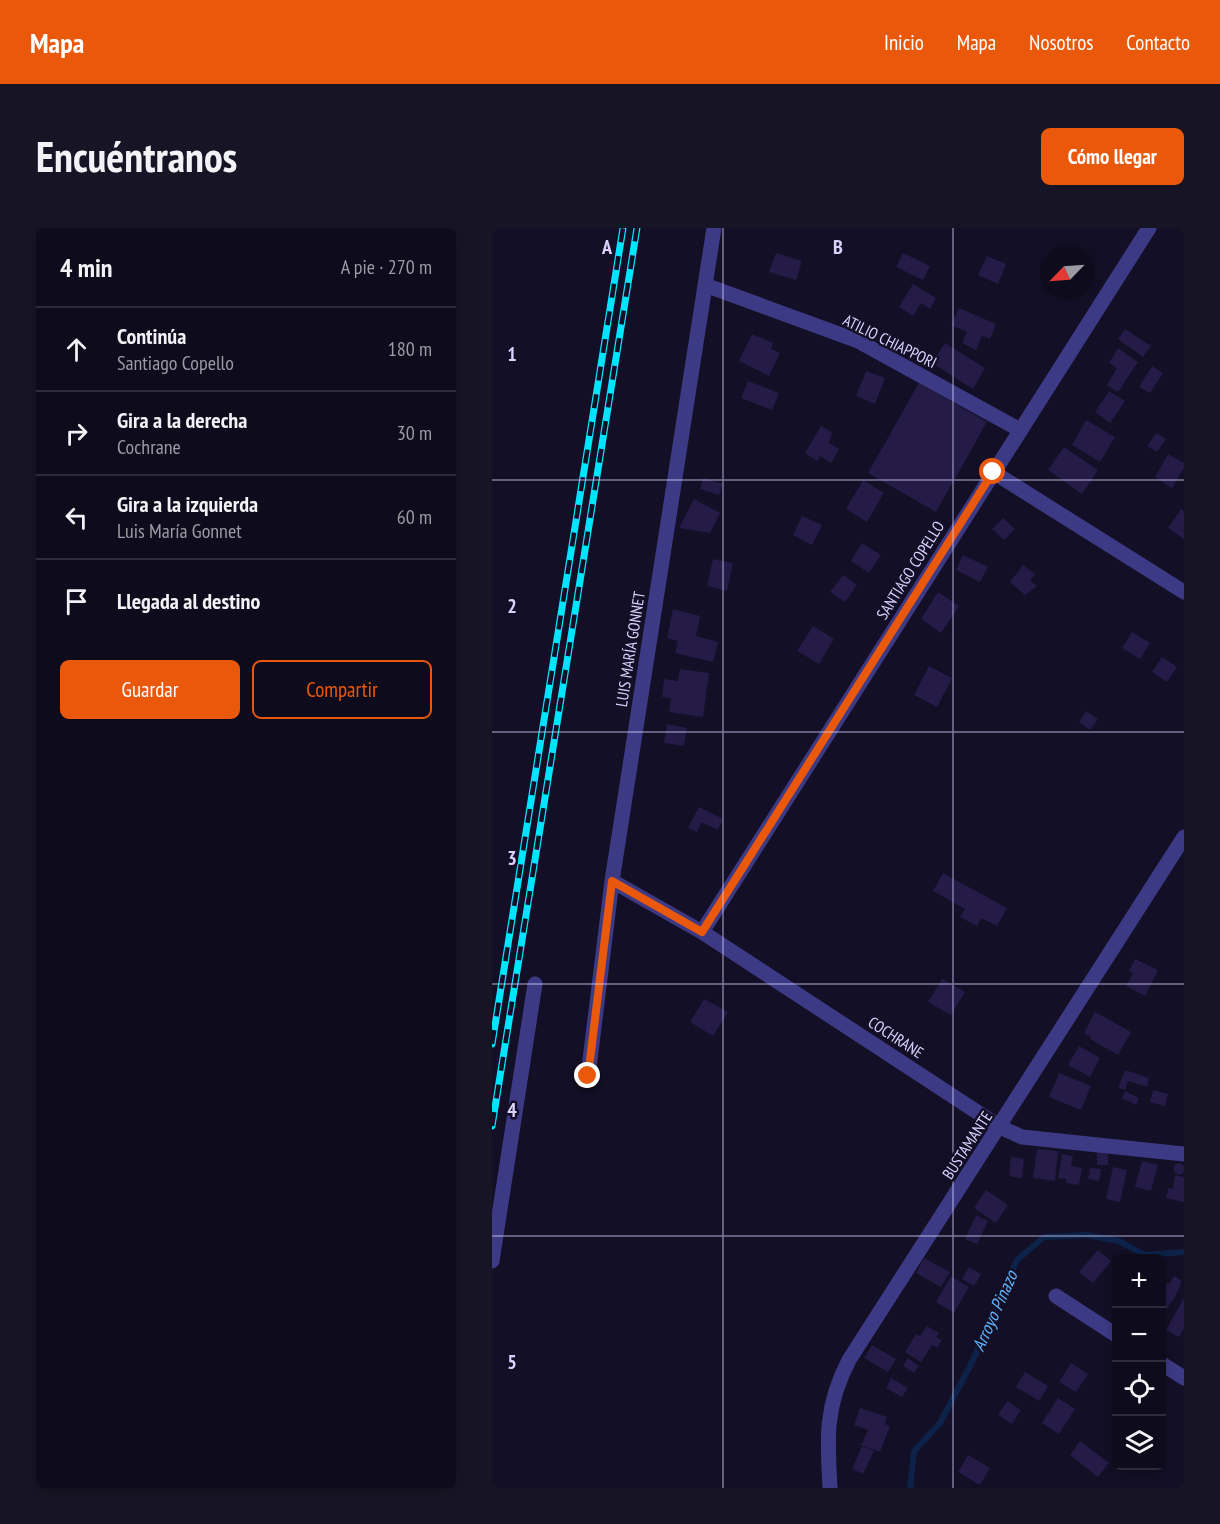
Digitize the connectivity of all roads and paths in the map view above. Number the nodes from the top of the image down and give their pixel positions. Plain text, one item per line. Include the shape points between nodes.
1 (714, 228) edge
2 (1149, 228) edge
3 (705, 285) junction
4 (1020, 430) junction
5 (993, 472) junction
6 (1184, 592) edge
7 (1184, 837) edge
8 (612, 881) junction
9 (702, 932) junction
10 (535, 984) dead end
11 (588, 1076) dead end
12 (1000, 1127) junction
13 (1184, 1154) edge
14 (492, 1261) edge
15 (1056, 1296) dead end
16 (1112, 1332) edge
17 (1166, 1367) edge
18 (1184, 1378) edge
19 (830, 1488) edge

1 - 3 street, LUIS MARÍA GONNET
2 - 4 street, SANTIAGO COPELLO
3 - 4 street, ATILIO CHIAPPORI via 858,341
3 - 8 street, LUIS MARÍA GONNET
4 - 5 street, SANTIAGO COPELLO
5 - 6 street
5 - 9 street, SANTIAGO COPELLO
7 - 12 street, BUSTAMANTE
8 - 9 street, COCHRANE
8 - 11 street, LUIS MARÍA GONNET
9 - 12 street, COCHRANE
10 - 14 street
12 - 13 street, COCHRANE via 1022,1137
12 - 19 street, BUSTAMANTE via 840,1378 827,1436
15 - 16 street
17 - 18 street

